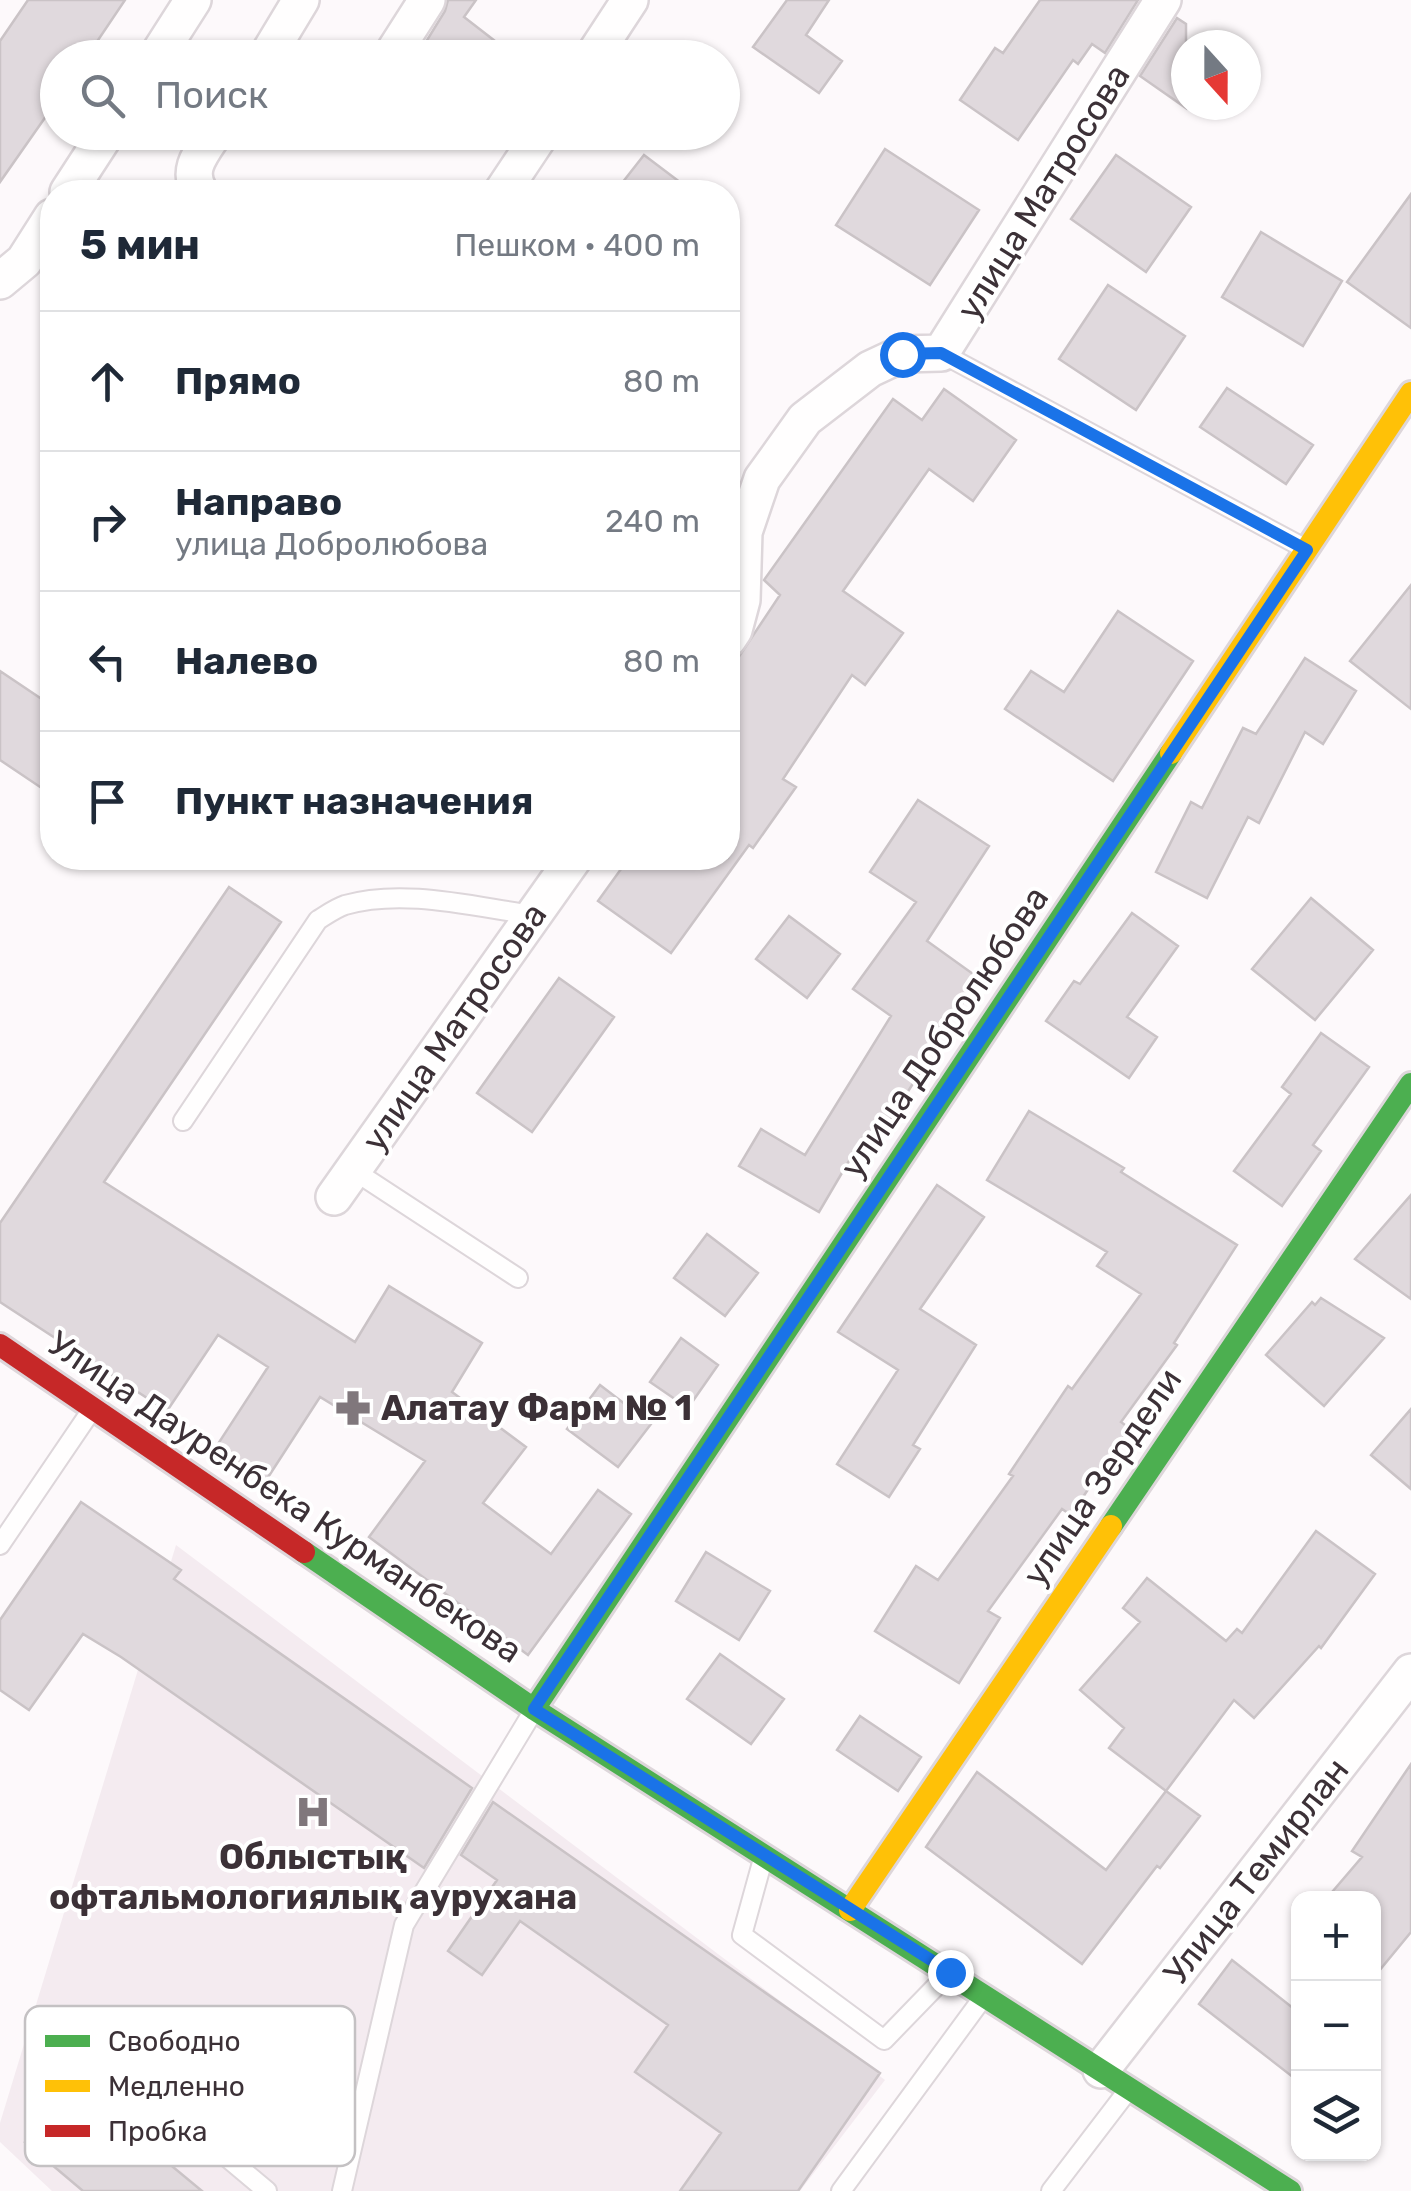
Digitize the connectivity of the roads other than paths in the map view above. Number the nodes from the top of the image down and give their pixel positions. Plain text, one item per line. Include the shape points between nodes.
1 (193, 0) edge
2 (300, 0) edge
3 (427, 0) edge
4 (630, 0) edge
5 (1164, 0) edge
6 (167, 40) edge
7 (277, 40) edge
8 (401, 40) edge
9 (604, 40) edge
10 (95, 150) edge
11 (203, 150) edge
12 (530, 150) edge
13 (76, 180) edge
14 (192, 180) edge
15 (510, 180) edge
16 (40, 236) edge
17 (0, 281) edge
18 (941, 353) junction
19 (1411, 393) edge
20 (1307, 550) junction
21 (740, 608) edge
22 (566, 870) edge
23 (533, 916) junction
24 (1411, 1084) edge
25 (183, 1121) dead end
26 (343, 1184) joint
27 (518, 1278) dead end
28 (0, 1345) edge
29 (93, 1407) junction
30 (0, 1545) edge
31 (1411, 1672) edge
32 (534, 1709) junction
33 (764, 1855) junction
34 (850, 1910) junction
35 (950, 1972) junction
36 (986, 1994) junction
37 (1115, 2079) junction
38 (355, 2135) edge
39 (236, 2166) edge
40 (348, 2166) edge
41 (266, 2191) edge
42 (342, 2191) edge
43 (842, 2191) edge
44 (1051, 2191) edge
45 (1290, 2191) edge

1 - 6 street
2 - 7 street
3 - 8 street
4 - 9 street
5 - 18 street, улица Матросова
10 - 13 street
11 - 14 street
12 - 15 street
16 - 17 street via 24,262
18 - 20 lane
18 - 21 street, улица Матросова via 902,354 870,369 805,419 762,479 744,532
19 - 20 street, улица Добролюбова
20 - 32 street, улица Добролюбова
22 - 23 street, улица Матросова
23 - 25 lane via 384,899 343,906 318,920
23 - 26 street, улица Матросова
24 - 34 street, улица Зердели
26 - 27 lane
28 - 29 street, Улица Дауренбека Курманбекова
29 - 30 lane
29 - 32 street, Улица Дауренбека Курманбекова
31 - 37 street, Улица Темирлан
32 - 33 street, Улица Дауренбека Курманбекова
32 - 38 lane via 404,1926
33 - 34 street, Улица Дауренбека Курманбекова
33 - 35 lane via 742,1934 884,2040
34 - 35 street, Улица Дауренбека Курманбекова
35 - 36 street, Улица Дауренбека Курманбекова
36 - 37 street, Улица Дауренбека Курманбекова
36 - 43 lane
37 - 44 lane
37 - 45 street, Улица Дауренбека Курманбекова via 1252,2174
39 - 41 lane
40 - 42 lane

